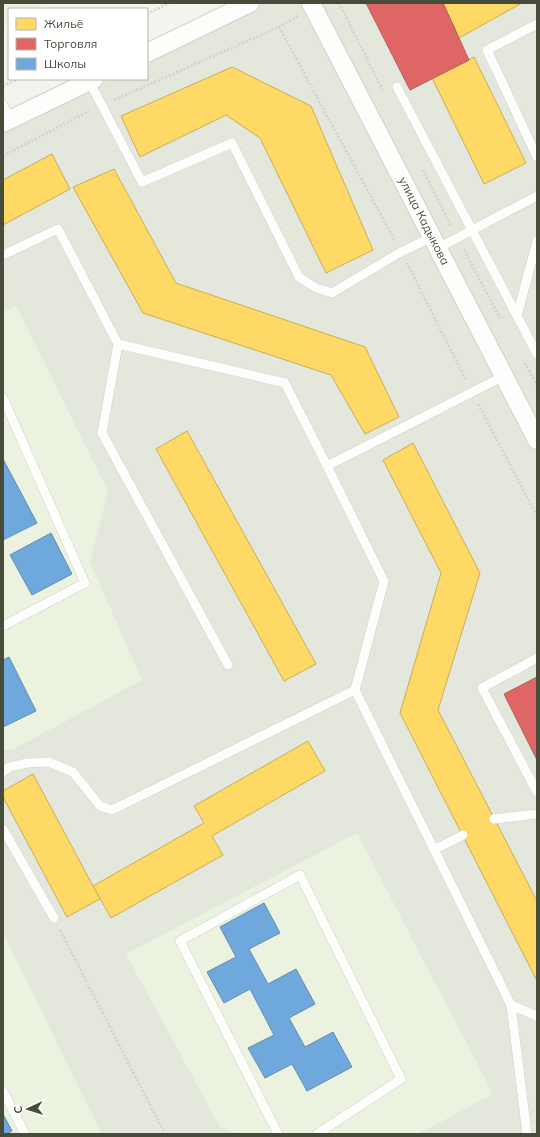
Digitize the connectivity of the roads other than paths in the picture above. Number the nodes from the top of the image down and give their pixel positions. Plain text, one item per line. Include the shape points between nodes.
1 (250, 3) edge
2 (312, 5) edge
3 (537, 24) edge
4 (148, 53) edge
5 (91, 80) edge
6 (397, 87) dead end
7 (5, 116) edge
8 (537, 157) edge
9 (537, 196) edge
10 (472, 230) junction
11 (537, 241) edge
12 (435, 242) junction
13 (3, 255) edge
14 (516, 316) junction
15 (118, 344) junction
16 (537, 354) edge
17 (504, 376) junction
18 (3, 398) edge
19 (537, 440) edge
20 (327, 466) junction
21 (3, 626) edge
22 (537, 658) edge
23 (228, 665) dead end
24 (355, 690) junction
25 (3, 772) edge
26 (537, 792) edge
27 (537, 814) edge
28 (494, 819) dead end
29 (3, 829) edge
30 (463, 835) dead end
31 (434, 850) junction
32 (54, 918) road end
33 (511, 1005) junction
34 (537, 1016) edge
35 (3, 1091) edge
36 (25, 1134) edge
37 (278, 1134) edge
38 (317, 1134) edge
39 (527, 1134) edge

1 - 4 street
2 - 12 street, улица Кадыкова
3 - 8 lane via 487,50
5 - 7 street
5 - 12 lane via 142,182 232,143 299,277 316,288 332,293 401,252
6 - 10 lane
9 - 10 lane
10 - 12 lane
10 - 14 lane
11 - 14 lane
12 - 17 street, улица Кадыкова
13 - 15 lane via 58,229
14 - 16 lane
15 - 20 lane via 285,383
15 - 23 lane via 102,433
17 - 19 street, улица Кадыкова
17 - 20 lane
18 - 21 lane via 85,583
20 - 24 lane via 384,581
22 - 26 lane via 482,688
24 - 25 lane via 112,810 100,806 73,772 49,762 27,763 9,767
24 - 31 lane
27 - 28 lane
29 - 32 lane
30 - 31 lane
31 - 33 lane
33 - 34 lane
33 - 39 lane
35 - 36 lane
37 - 38 lane via 180,941 300,875 401,1079

